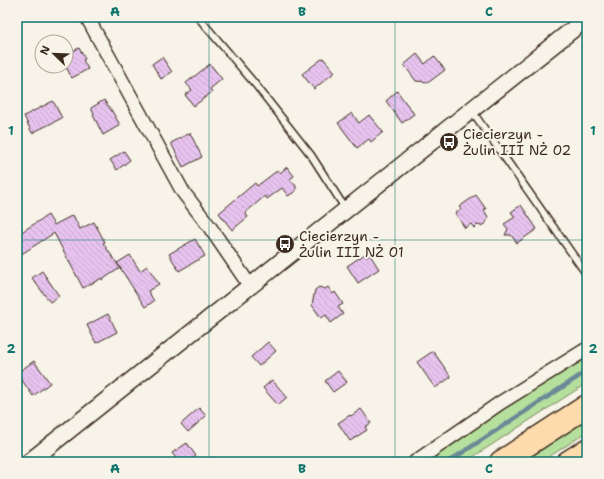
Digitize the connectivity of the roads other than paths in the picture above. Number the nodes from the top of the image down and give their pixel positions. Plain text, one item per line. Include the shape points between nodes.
1 (87, 17) edge
2 (198, 17) edge
3 (587, 18) edge
4 (471, 110) junction
5 (346, 210) junction
6 (587, 275) edge
7 (250, 286) junction
8 (587, 349) edge
9 (587, 406) edge
10 (587, 450) edge
11 (29, 462) edge
12 (415, 462) edge
13 (501, 462) edge
14 (568, 462) edge

1 - 7 street via 183,192
2 - 5 lane via 311,155
3 - 4 street
4 - 5 street
4 - 6 lane
5 - 7 street
7 - 11 street
8 - 12 street via 500,403
9 - 13 highway
10 - 14 highway

